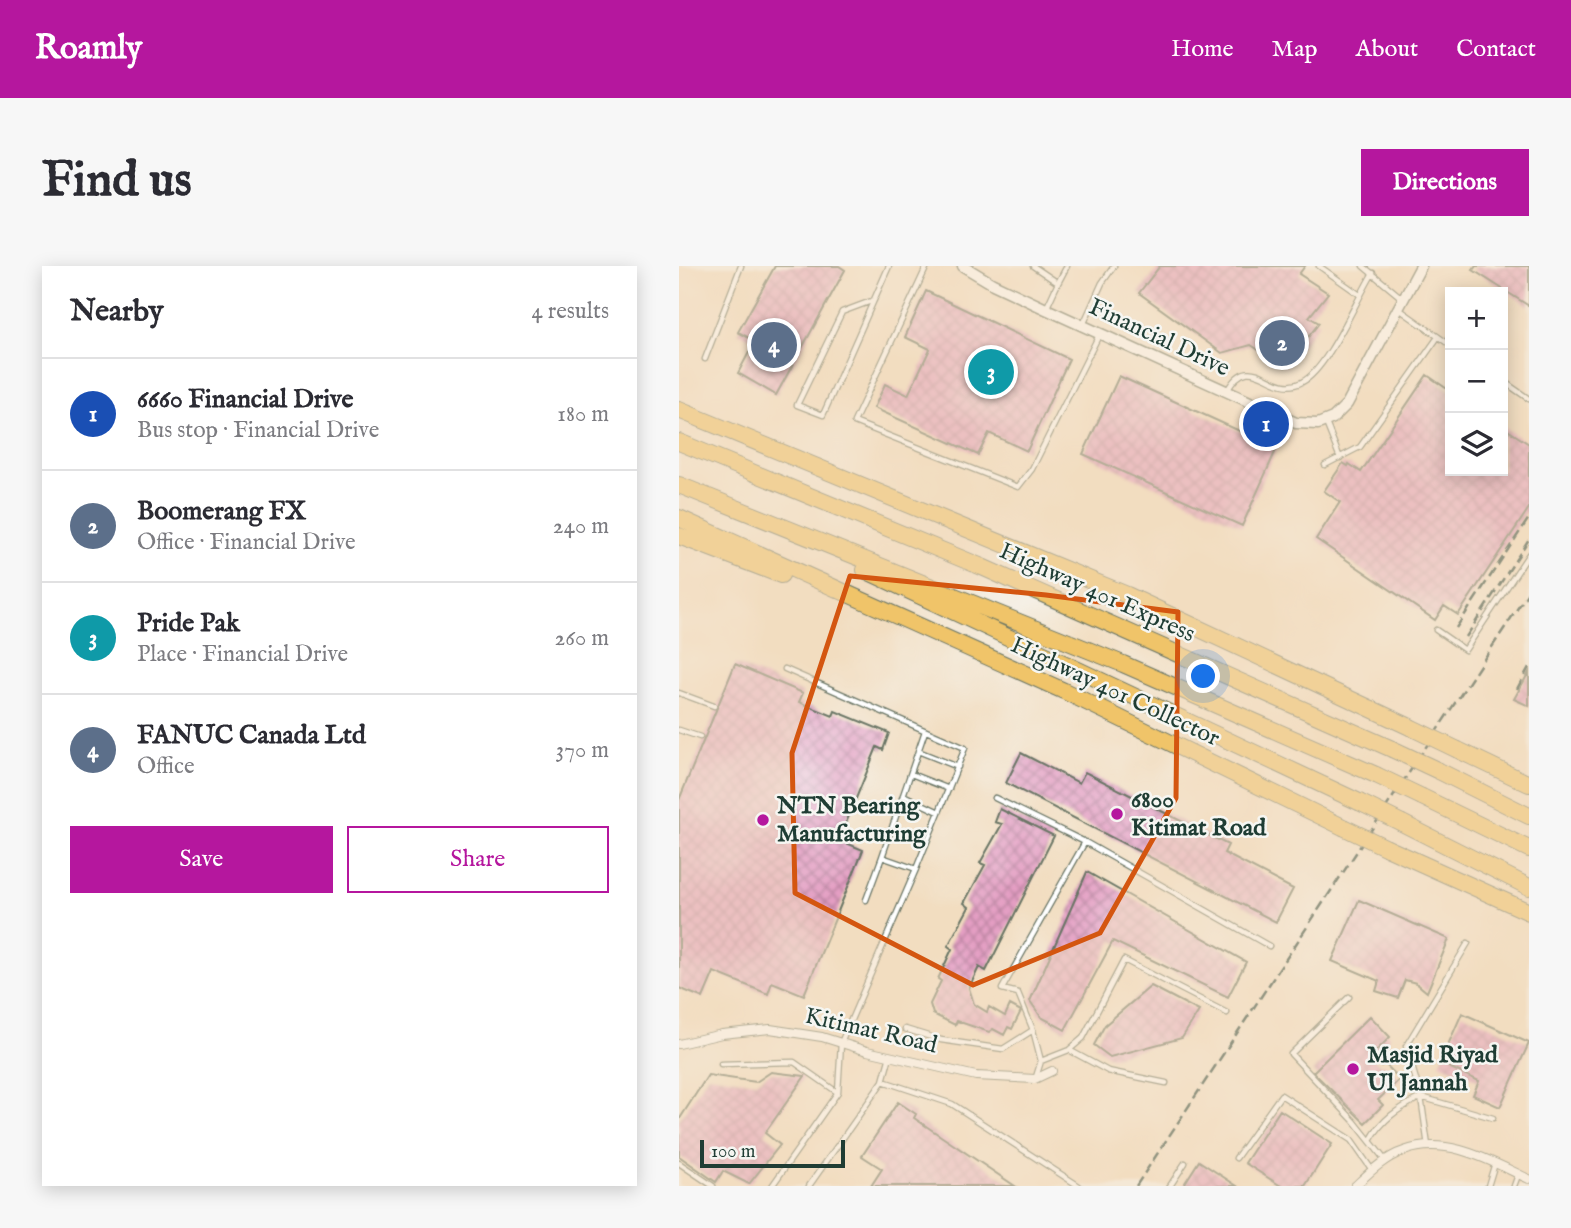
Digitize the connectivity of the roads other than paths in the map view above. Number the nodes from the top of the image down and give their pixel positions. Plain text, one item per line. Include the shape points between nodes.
1 (741, 266) edge
2 (889, 266) edge
3 (927, 266) edge
4 (963, 266) edge
5 (1033, 266) edge
6 (1067, 266) edge
7 (1114, 266) edge
8 (1319, 266) edge
9 (1363, 266) edge
10 (1421, 266) edge
11 (1373, 273) junction
12 (1058, 283) junction
13 (1360, 295) junction
14 (874, 300) junction
15 (1401, 304) junction
16 (1046, 309) junction
17 (1082, 326) junction
18 (1100, 333) junction
19 (1438, 337) junction
20 (1445, 342) edge
21 (705, 359) dead end
22 (1508, 384) edge
23 (1227, 392) junction
24 (1529, 399) edge
25 (679, 402) edge
26 (679, 410) edge
27 (1326, 422) junction
28 (679, 442) edge
29 (796, 457) junction
30 (1339, 458) junction
31 (1325, 466) dead end
32 (679, 485) edge
33 (714, 500) junction
34 (679, 518) edge
35 (679, 536) edge
36 (1529, 554) edge
37 (1436, 630) dead end
38 (785, 669) dead end
39 (1064, 691) junction
40 (679, 693) edge
41 (714, 706) dead end
42 (679, 730) edge
43 (925, 731) junction
44 (700, 737) dead end
45 (918, 751) junction
46 (958, 767) junction
47 (911, 774) junction
48 (1529, 784) edge
49 (949, 789) junction
50 (903, 796) junction
51 (995, 798) dead end
52 (939, 811) junction
53 (1529, 816) edge
54 (1085, 842) junction
55 (1529, 849) edge
56 (882, 858) junction
57 (916, 869) junction
58 (1529, 887) edge
59 (866, 900) dead end
60 (1529, 912) edge
61 (1468, 943) dead end
62 (1269, 946) dead end
63 (1349, 997) dead end
64 (1227, 1013) dead end
65 (905, 1029) dead end
66 (1033, 1030) junction
67 (841, 1043) junction
68 (679, 1044) edge
69 (1069, 1051) junction
70 (890, 1056) junction
71 (1041, 1061) junction
72 (721, 1064) dead end
73 (1052, 1071) dead end
74 (1035, 1079) junction
75 (883, 1081) junction
76 (1166, 1083) dead end
77 (838, 1092) junction
78 (1421, 1097) junction
79 (1493, 1118) dead end
80 (1370, 1141) junction
81 (1428, 1147) junction
82 (1236, 1158) dead end
83 (1385, 1161) junction
84 (679, 1163) edge
85 (1185, 1163) dead end
86 (1495, 1163) junction
87 (1372, 1170) junction
88 (1518, 1174) junction
89 (1529, 1179) edge
90 (713, 1186) edge
91 (772, 1186) edge
92 (809, 1186) edge
93 (1079, 1186) edge
94 (1170, 1186) edge
95 (1355, 1186) edge
96 (1488, 1186) edge
97 (1514, 1186) edge

1 - 21 lane
2 - 14 lane
3 - 18 lane via 854,422 1018,487 1032,469
4 - 16 street, Financial Drive
5 - 12 lane
6 - 12 lane
7 - 17 lane
8 - 13 lane
9 - 11 lane
10 - 15 street
11 - 13 lane
11 - 15 lane
12 - 16 lane
13 - 23 lane via 1316,373 1300,384 1284,385 1243,372
14 - 14 lane via 823,415 797,405 842,312
15 - 19 lane
15 - 27 street via 1355,392 1340,413
16 - 17 street, Financial Drive
17 - 18 street, Financial Drive
18 - 23 street, Financial Drive
19 - 20 lane
19 - 30 lane via 1360,447
22 - 24 lane
23 - 27 street, Financial Drive via 1302,425
25 - 29 highway
26 - 29 highway
27 - 30 lane
28 - 53 highway, Highway 401 Express, bridge via 982,567 1392,749
29 - 48 highway, bridge via 1126,595
30 - 31 lane
32 - 33 highway
33 - 55 highway, bridge via 1123,664 1376,775
33 - 58 highway, bridge via 1402,822
34 - 39 highway, Highway 401 Collector
35 - 39 highway
36 - 37 lane via 1465,650
38 - 43 lane
39 - 60 highway, Highway 401 Collector, bridge
40 - 41 lane
42 - 44 lane
43 - 45 lane
43 - 46 lane via 965,748
45 - 46 lane
45 - 47 lane
46 - 49 lane
47 - 49 lane
47 - 50 lane
49 - 52 lane
50 - 52 lane
50 - 56 lane
51 - 54 lane
52 - 57 lane
54 - 62 lane
54 - 66 lane via 1002,989 1017,993
56 - 57 lane
56 - 59 lane
57 - 67 lane
61 - 78 lane via 1406,1046
63 - 80 lane via 1291,1054
64 - 69 lane via 1124,960 1083,1038
65 - 66 lane via 940,1040 1003,1049
66 - 71 lane
67 - 68 street, Kitimat Road via 770,1029
67 - 70 street, Kitimat Road
67 - 77 lane
69 - 71 lane
69 - 76 lane via 1108,1071
70 - 74 street, Kitimat Road via 977,1076
70 - 75 lane
71 - 74 lane
72 - 77 lane via 794,1062
73 - 74 street, Kitimat Road
75 - 92 lane
75 - 93 lane via 952,1104
77 - 91 lane
78 - 79 lane
78 - 80 lane via 1396,1110
78 - 81 lane
80 - 83 lane
81 - 83 street via 1404,1150
81 - 86 street via 1454,1147
82 - 87 lane via 1281,1095 1351,1140
83 - 87 street
84 - 90 lane
85 - 94 lane
86 - 88 street
86 - 96 lane
87 - 95 street
88 - 89 street
88 - 97 lane

